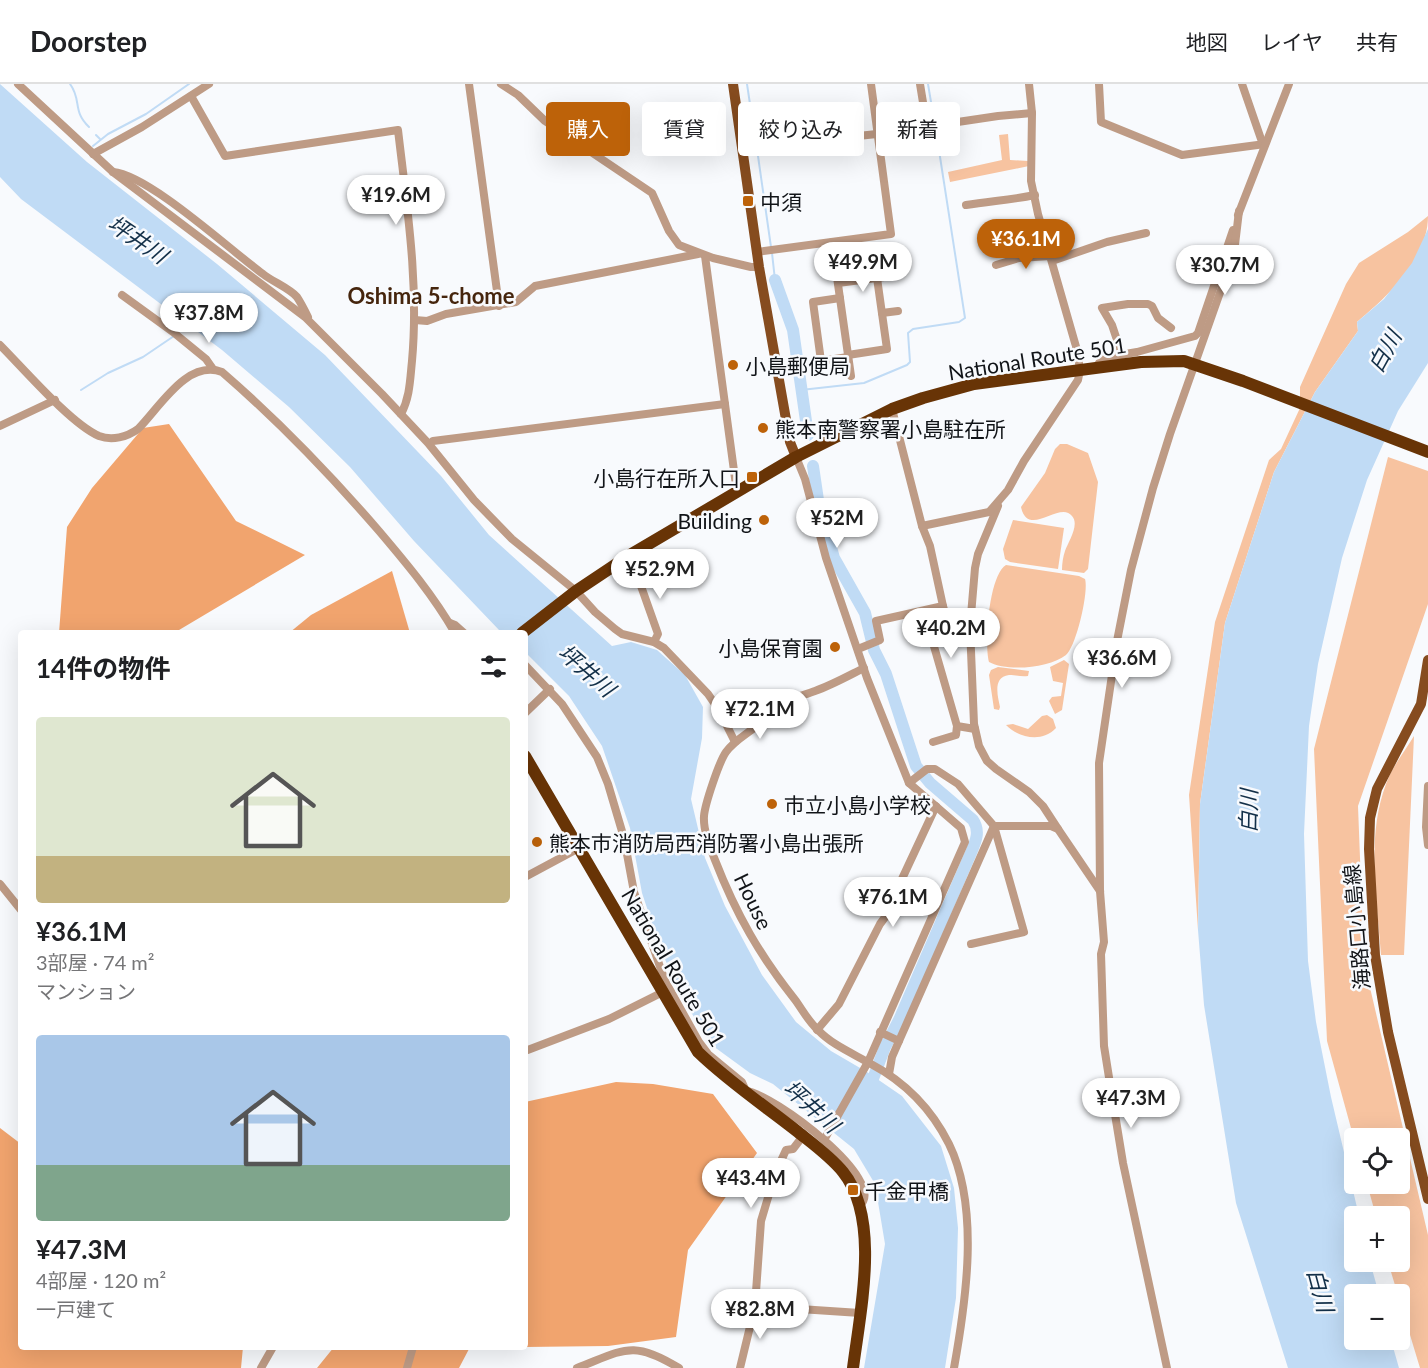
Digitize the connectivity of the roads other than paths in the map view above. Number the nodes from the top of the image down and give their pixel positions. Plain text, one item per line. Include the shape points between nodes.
1 (18, 84) edge
2 (208, 84) edge
3 (469, 84) edge
4 (501, 84) edge
5 (733, 84) edge
6 (871, 84) edge
7 (920, 84) edge
8 (1029, 84) edge
9 (1099, 84) edge
10 (1242, 84) edge
11 (1289, 84) edge
12 (191, 96) junction
13 (923, 102) edge
14 (1032, 113) junction
15 (738, 120) edge
16 (960, 122) edge
17 (876, 126) edge
18 (1265, 144) junction
19 (93, 154) junction
20 (743, 156) edge
21 (880, 156) edge
22 (1035, 195) junction
23 (966, 205) dead end
24 (1239, 211) junction
25 (1146, 233) dead end
26 (832, 242) junction
27 (757, 252) junction
28 (702, 255) junction
29 (1051, 258) junction
30 (996, 265) dead end
31 (759, 267) junction
32 (838, 283) junction
33 (122, 295) dead end
34 (840, 297) junction
35 (499, 306) junction
36 (898, 311) dead end
37 (882, 313) junction
38 (415, 320) junction
39 (1171, 328) dead end
40 (0, 345) edge
41 (1122, 355) junction
42 (848, 356) junction
43 (1200, 365) junction
44 (1096, 368) junction
45 (213, 369) junction
46 (1080, 370) junction
47 (851, 376) dead end
48 (55, 400) junction
49 (725, 404) junction
50 (892, 409) junction
51 (401, 414) junction
52 (0, 426) edge
53 (433, 441) dead end
54 (1428, 452) edge
55 (796, 457) junction
56 (737, 493) junction
57 (1005, 494) junction
58 (922, 526) junction
59 (630, 555) junction
60 (574, 593) junction
61 (943, 606) junction
62 (449, 623) junction
63 (453, 630) edge
64 (461, 630) edge
65 (526, 630) edge
66 (654, 642) junction
67 (858, 649) junction
68 (1428, 660) edge
69 (528, 667) edge
70 (864, 668) junction
71 (550, 689) junction
72 (528, 710) edge
73 (957, 726) junction
74 (975, 729) junction
75 (735, 742) junction
76 (933, 742) dead end
77 (528, 761) edge
78 (909, 783) junction
79 (1428, 786) edge
80 (936, 806) junction
81 (994, 826) junction
82 (1058, 830) junction
83 (1428, 845) edge
84 (579, 848) junction
85 (528, 875) edge
86 (0, 884) edge
87 (1100, 891) junction
88 (18, 905) edge
89 (970, 944) dead end
90 (663, 992) junction
91 (817, 1030) junction
92 (880, 1032) junction
93 (899, 1041) junction
94 (528, 1051) edge
95 (868, 1064) junction
96 (887, 1073) junction
97 (746, 1091) junction
98 (803, 1136) junction
99 (825, 1137) junction
100 (1428, 1199) edge
101 (859, 1206) junction
102 (755, 1305) junction
103 (860, 1313) junction
104 (271, 1350) edge
105 (411, 1350) edge
106 (261, 1368) edge
107 (407, 1368) edge
108 (577, 1368) edge
109 (679, 1368) edge
110 (740, 1368) edge
111 (853, 1368) edge
112 (954, 1368) edge
113 (1167, 1368) edge

1 - 19 street
2 - 12 street
3 - 35 street
4 - 28 street via 545,121 652,193 669,231 680,245
5 - 15 main road
6 - 17 street
7 - 13 street
8 - 14 street
9 - 18 street via 1101,122 1182,155
10 - 18 street
11 - 18 street
12 - 19 street
12 - 38 street via 225,156 398,130
14 - 16 street
14 - 22 street via 1031,181
18 - 24 street
19 - 51 street via 311,323
20 - 27 main road
21 - 26 street via 891,234
22 - 23 street
22 - 29 street
24 - 41 street via 1198,333
24 - 43 street via 1234,253
25 - 29 street
26 - 27 street
26 - 32 street
27 - 31 main road
28 - 31 street
28 - 35 street via 535,286 516,303
28 - 49 street
29 - 30 street via 1019,258
29 - 46 street
31 - 55 main road
32 - 34 street
32 - 37 street via 881,277
33 - 45 street via 173,332
34 - 42 street
34 - 42 street via 813,302 821,361
35 - 38 street
36 - 37 street
37 - 42 street via 887,349
38 - 51 street via 408,401
39 - 41 street via 1148,304 1102,308
40 - 48 street
41 - 44 street via 1102,358
42 - 47 street
43 - 44 highway, National Route 501 via 1184,361 1141,362
43 - 54 highway, National Route 501
43 - 87 street via 1170,434 1153,488 1117,642 1099,763
44 - 46 highway, National Route 501
45 - 48 street via 183,379 138,429 118,438 100,436
45 - 62 street via 247,393 314,457 427,588
46 - 50 highway, National Route 501 via 974,384
46 - 57 street via 1072,390
48 - 52 street
49 - 53 street
49 - 56 street
50 - 55 highway, National Route 501
50 - 58 street
51 - 60 street via 474,500
55 - 56 highway, National Route 501
55 - 67 street
56 - 59 highway, National Route 501
57 - 58 street via 989,512
57 - 74 street via 975,568 970,627
58 - 61 street
59 - 60 highway, National Route 501
59 - 66 street via 658,634
60 - 65 highway, National Route 501
60 - 66 street via 622,634
61 - 67 street via 876,621 880,640
61 - 73 street via 950,631 931,636
62 - 63 street
62 - 64 street
66 - 75 street via 708,694
67 - 70 street
68 - 100 main road, 海路口小島線 via 1421,704 1377,789 1370,818 1369,849 1375,955 1388,1032
69 - 71 street
70 - 75 street via 785,702
70 - 78 street
71 - 72 street
71 - 97 street via 580,729 608,784 634,892 665,981 699,1042 742,1082
73 - 74 street
73 - 76 street via 956,735
74 - 82 street via 987,761 1029,792
75 - 91 street, House via 726,752 707,801 704,818 710,845 728,895 753,942
77 - 84 highway, National Route 501
78 - 80 street
78 - 81 street via 935,769 958,784
79 - 83 street
80 - 91 street via 901,881 897,901 880,924 839,1004
80 - 92 street via 961,828 965,842
81 - 82 street via 1051,826
81 - 89 street via 1024,932
81 - 93 street
82 - 87 street
84 - 85 street
84 - 90 highway, National Route 501
86 - 88 street
87 - 113 street via 1104,1046 1123,1163
90 - 94 street via 609,1019
90 - 97 highway, National Route 501 via 698,1052
91 - 95 street, House
92 - 93 street
92 - 95 street
93 - 96 street
95 - 96 street, House
95 - 99 street
96 - 112 street, House via 936,1120 962,1178 968,1266
97 - 98 highway, National Route 501
97 - 99 street via 770,1100
98 - 101 highway, National Route 501 via 842,1171
98 - 102 street via 794,1149 786,1150 761,1221
99 - 101 street via 861,1183 865,1198
101 - 103 highway, National Route 501 via 864,1240
102 - 103 street
102 - 110 street
103 - 111 highway, National Route 501
104 - 106 street
105 - 107 street
108 - 109 street via 616,1352 636,1349

